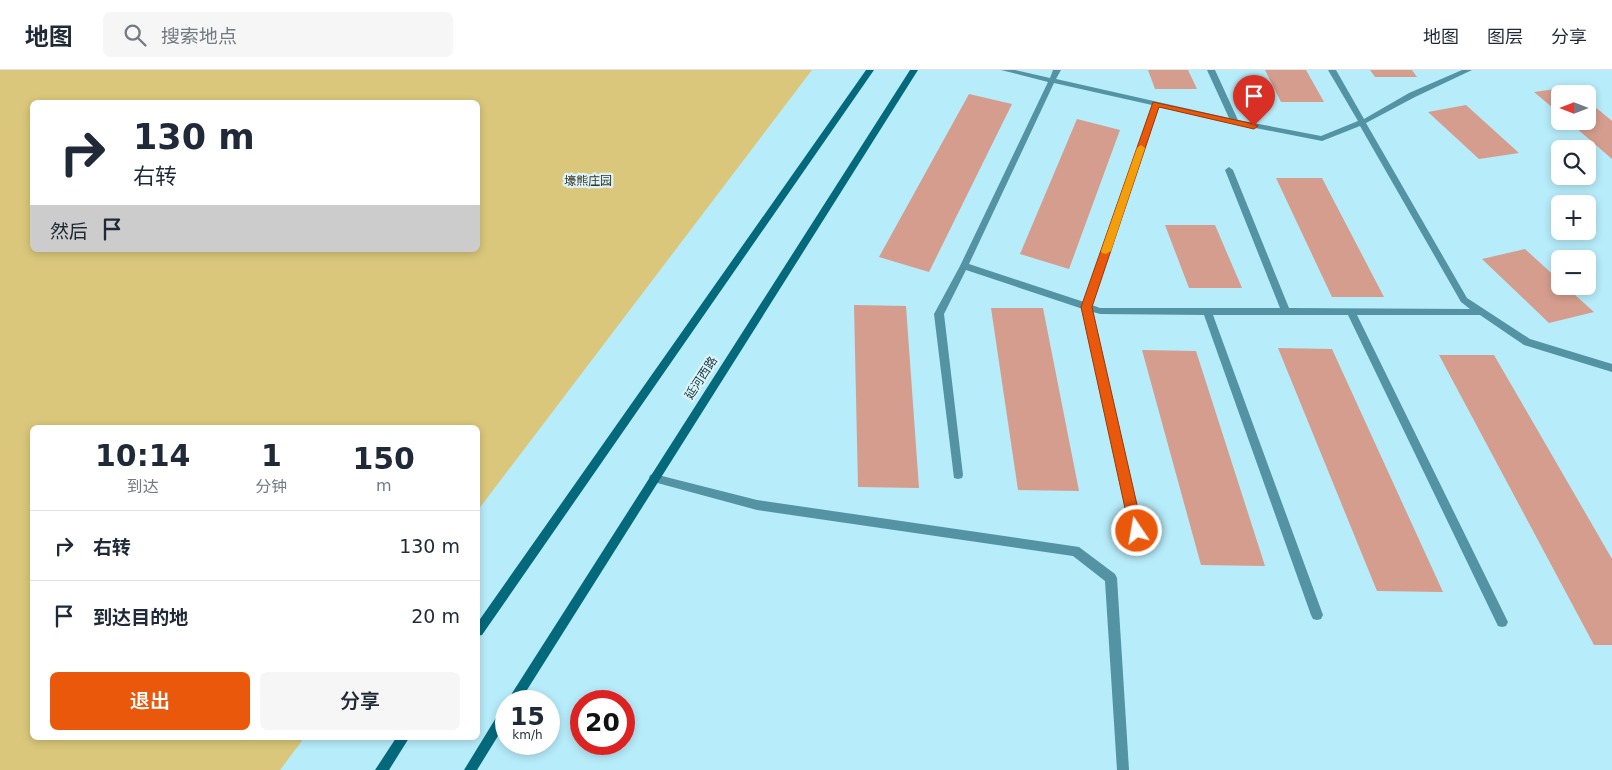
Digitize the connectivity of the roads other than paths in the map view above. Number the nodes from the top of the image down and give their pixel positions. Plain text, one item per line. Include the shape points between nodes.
1 (870, 70) edge
2 (914, 70) edge
3 (1005, 70) edge
4 (1057, 70) edge
5 (1211, 70) edge
6 (1332, 70) edge
7 (1468, 70) edge
8 (1052, 81) junction
9 (1156, 104) junction
10 (1235, 122) junction
11 (1363, 122) junction
12 (1229, 170) dead end
13 (964, 266) junction
14 (1087, 307) junction
15 (1207, 311) junction
16 (1286, 311) junction
17 (1350, 312) junction
18 (1482, 312) junction
19 (1612, 368) edge
20 (958, 475) dead end
21 (654, 478) junction
22 (1137, 531) dead end
23 (1318, 615) dead end
24 (1502, 622) dead end
25 (480, 628) edge
26 (520, 690) edge
27 (495, 730) edge
28 (402, 740) edge
29 (381, 770) edge
30 (470, 770) edge
31 (1123, 770) edge

1 - 25 street
2 - 21 street, 延河西路
3 - 8 street
4 - 8 street
5 - 10 street
6 - 11 street
7 - 11 street
8 - 9 street
8 - 13 street
9 - 10 street
9 - 14 street
10 - 11 street via 1322,139
11 - 18 street via 1464,300
12 - 16 street
13 - 14 street
13 - 20 street via 939,314
14 - 15 street via 1100,311
14 - 22 street
15 - 16 street
15 - 23 street
16 - 17 street
17 - 18 street
17 - 24 street
18 - 19 street via 1527,342
21 - 26 street, 延河西路
21 - 31 street via 757,505 1075,550 1111,578
27 - 30 street
28 - 29 street

